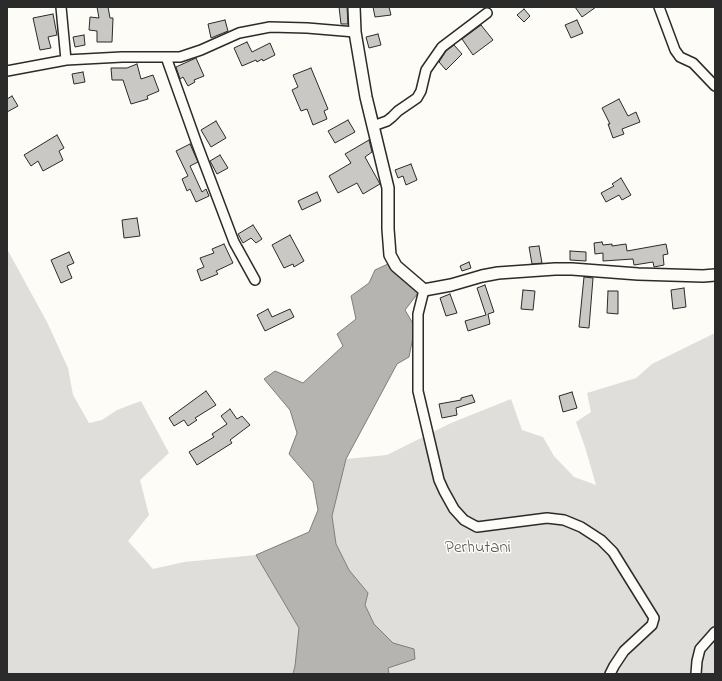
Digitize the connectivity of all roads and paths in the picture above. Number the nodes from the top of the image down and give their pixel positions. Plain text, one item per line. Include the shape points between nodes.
1 (61, 7) edge
2 (354, 7) edge
3 (659, 7) edge
4 (487, 13) dead end
5 (355, 32) junction
6 (166, 57) junction
7 (66, 60) junction
8 (7, 71) edge
9 (715, 86) edge
10 (373, 126) junction
11 (715, 275) edge
12 (255, 280) dead end
13 (424, 290) junction
14 (715, 632) edge
15 (610, 674) edge
16 (696, 674) edge

1 - 7 street
2 - 5 main road
3 - 9 street via 675,50 680,57 693,63
4 - 10 street via 442,47 426,70 417,98 387,121
5 - 6 street via 307,28 254,29 191,54
5 - 10 main road
6 - 7 street
6 - 12 street via 196,144 232,235
7 - 8 street
10 - 13 main road via 388,188 390,255 396,266
11 - 13 main road via 638,274 572,269 498,272
13 - 15 street via 418,314 418,390 439,480 444,491 454,509 464,520 477,528 547,518 564,520 601,540 613,552 654,618 652,625 624,651
14 - 16 street via 700,649

